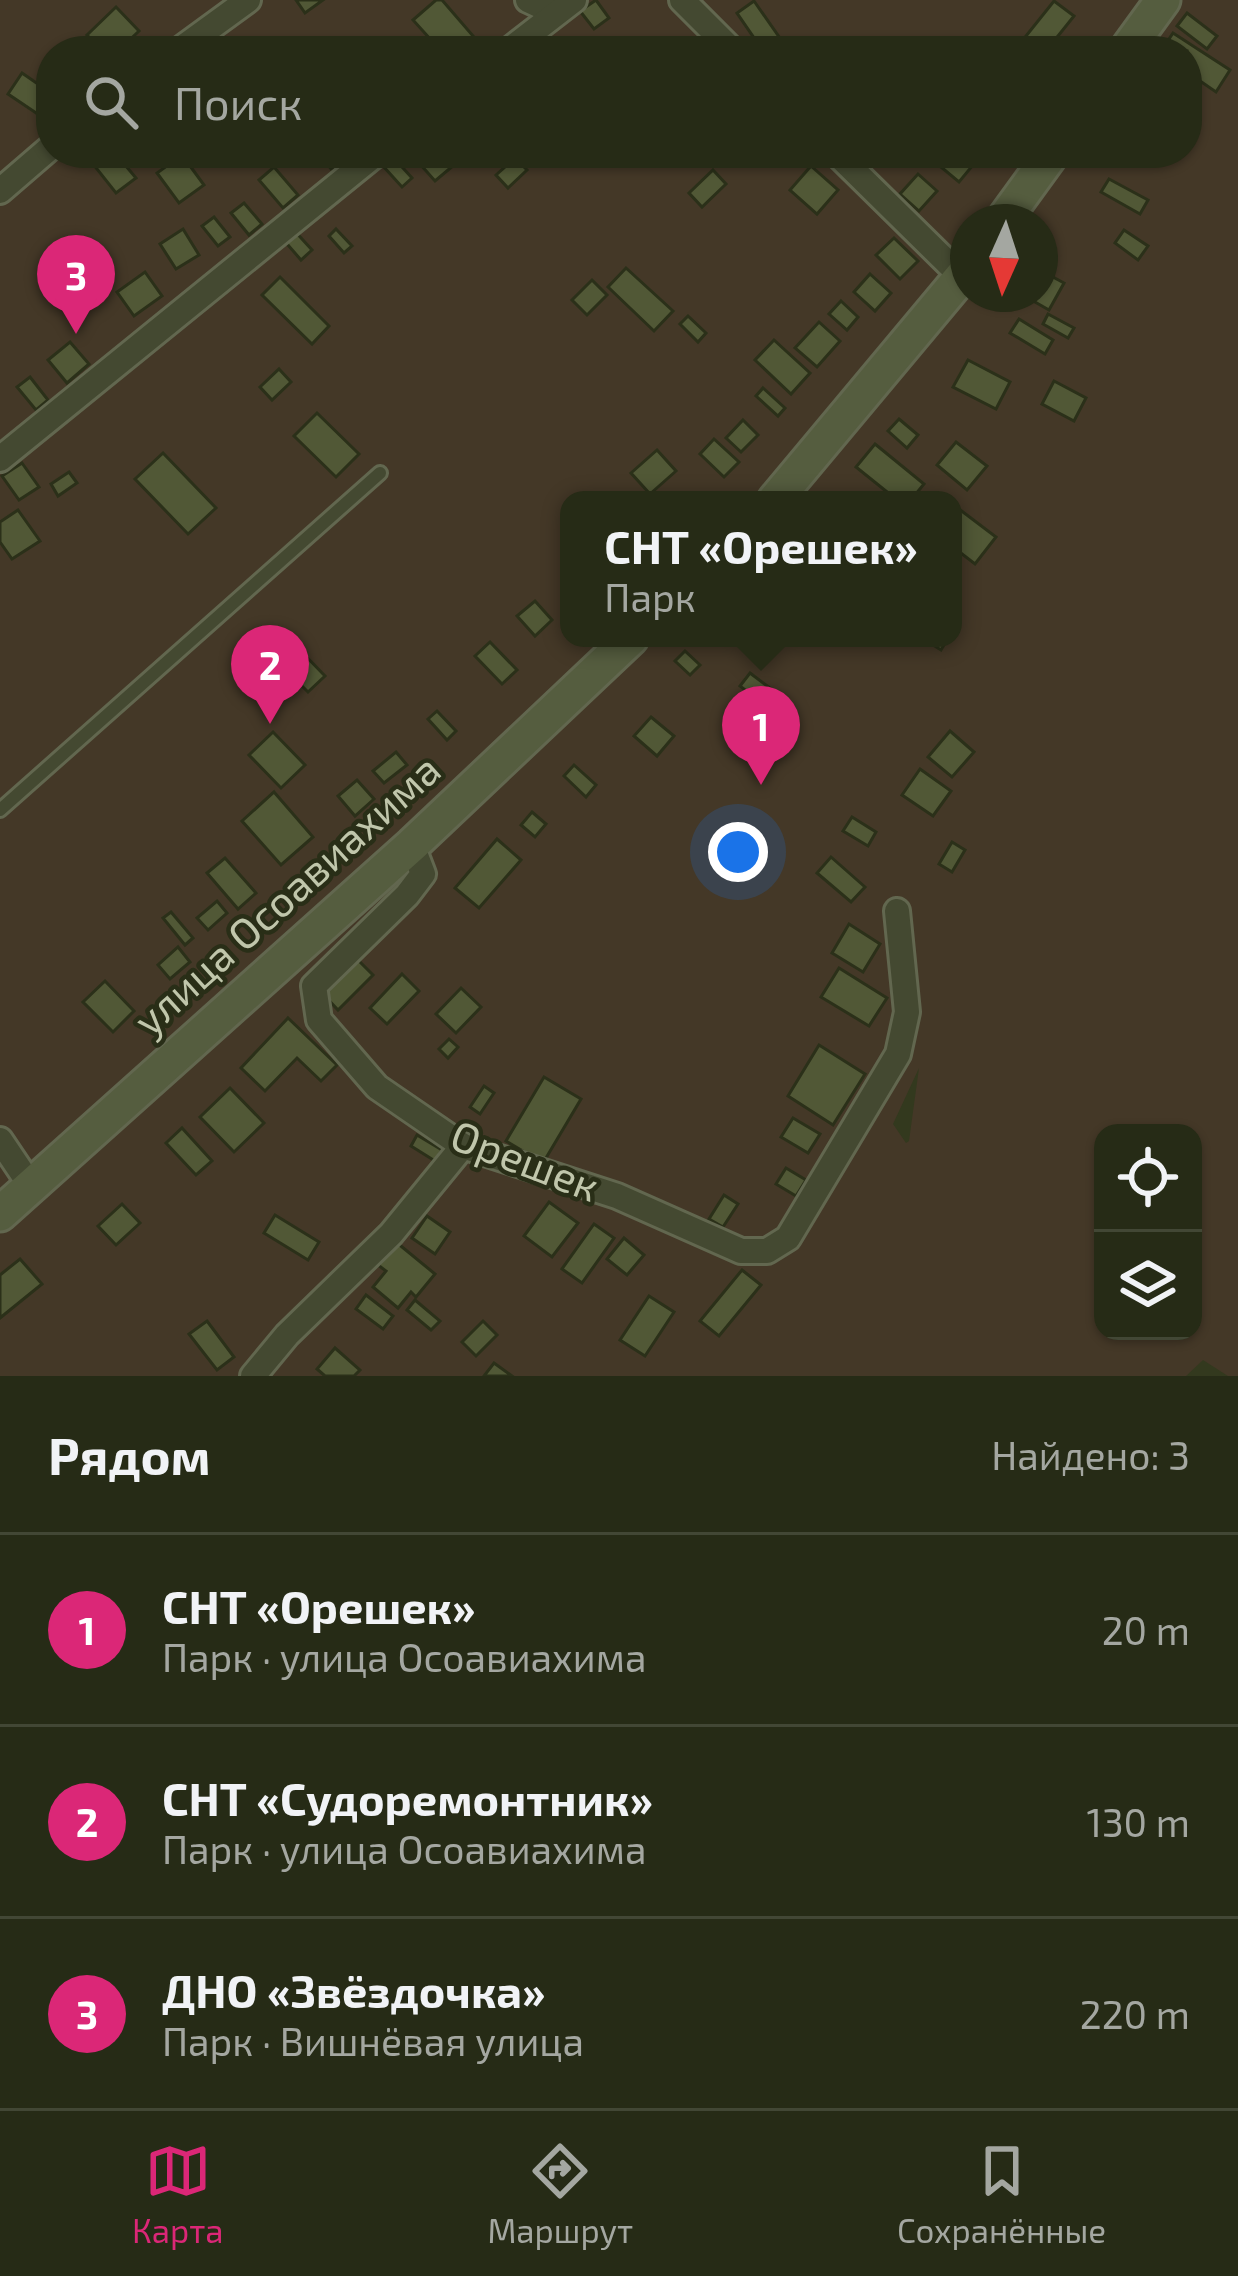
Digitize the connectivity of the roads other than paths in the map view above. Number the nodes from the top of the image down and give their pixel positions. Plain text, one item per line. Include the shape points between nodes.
1 (248, 0) edge
2 (528, 0) edge
3 (682, 0) edge
4 (1163, 0) edge
5 (565, 7) edge
6 (199, 36) edge
7 (527, 36) edge
8 (718, 36) edge
9 (1137, 36) edge
10 (36, 160) edge
11 (359, 168) edge
12 (852, 168) edge
13 (1041, 168) edge
14 (0, 190) edge
15 (1015, 204) edge
16 (950, 259) edge
17 (950, 291) edge
18 (0, 459) edge
19 (380, 473) dead end
20 (783, 491) edge
21 (621, 647) edge
22 (0, 810) edge
23 (412, 845) junction
24 (897, 911) dead end
25 (0, 1140) edge
26 (464, 1146) junction
27 (31, 1186) junction
28 (0, 1214) edge
29 (253, 1376) edge

1 - 6 street
2 - 5 street
3 - 8 street
4 - 9 street
5 - 7 street
10 - 14 street
11 - 18 street
12 - 16 street
13 - 15 street
17 - 20 street
19 - 22 lane
21 - 23 street, улица Осоавиахима
23 - 26 street, Орешек via 423,874 314,986 319,1020 377,1087
23 - 27 street, улица Осоавиахима
24 - 26 street, Орешек via 907,1012 898,1054 788,1238 767,1251 741,1251 617,1196
25 - 27 street
26 - 29 street
27 - 28 street, улица Осоавиахима

